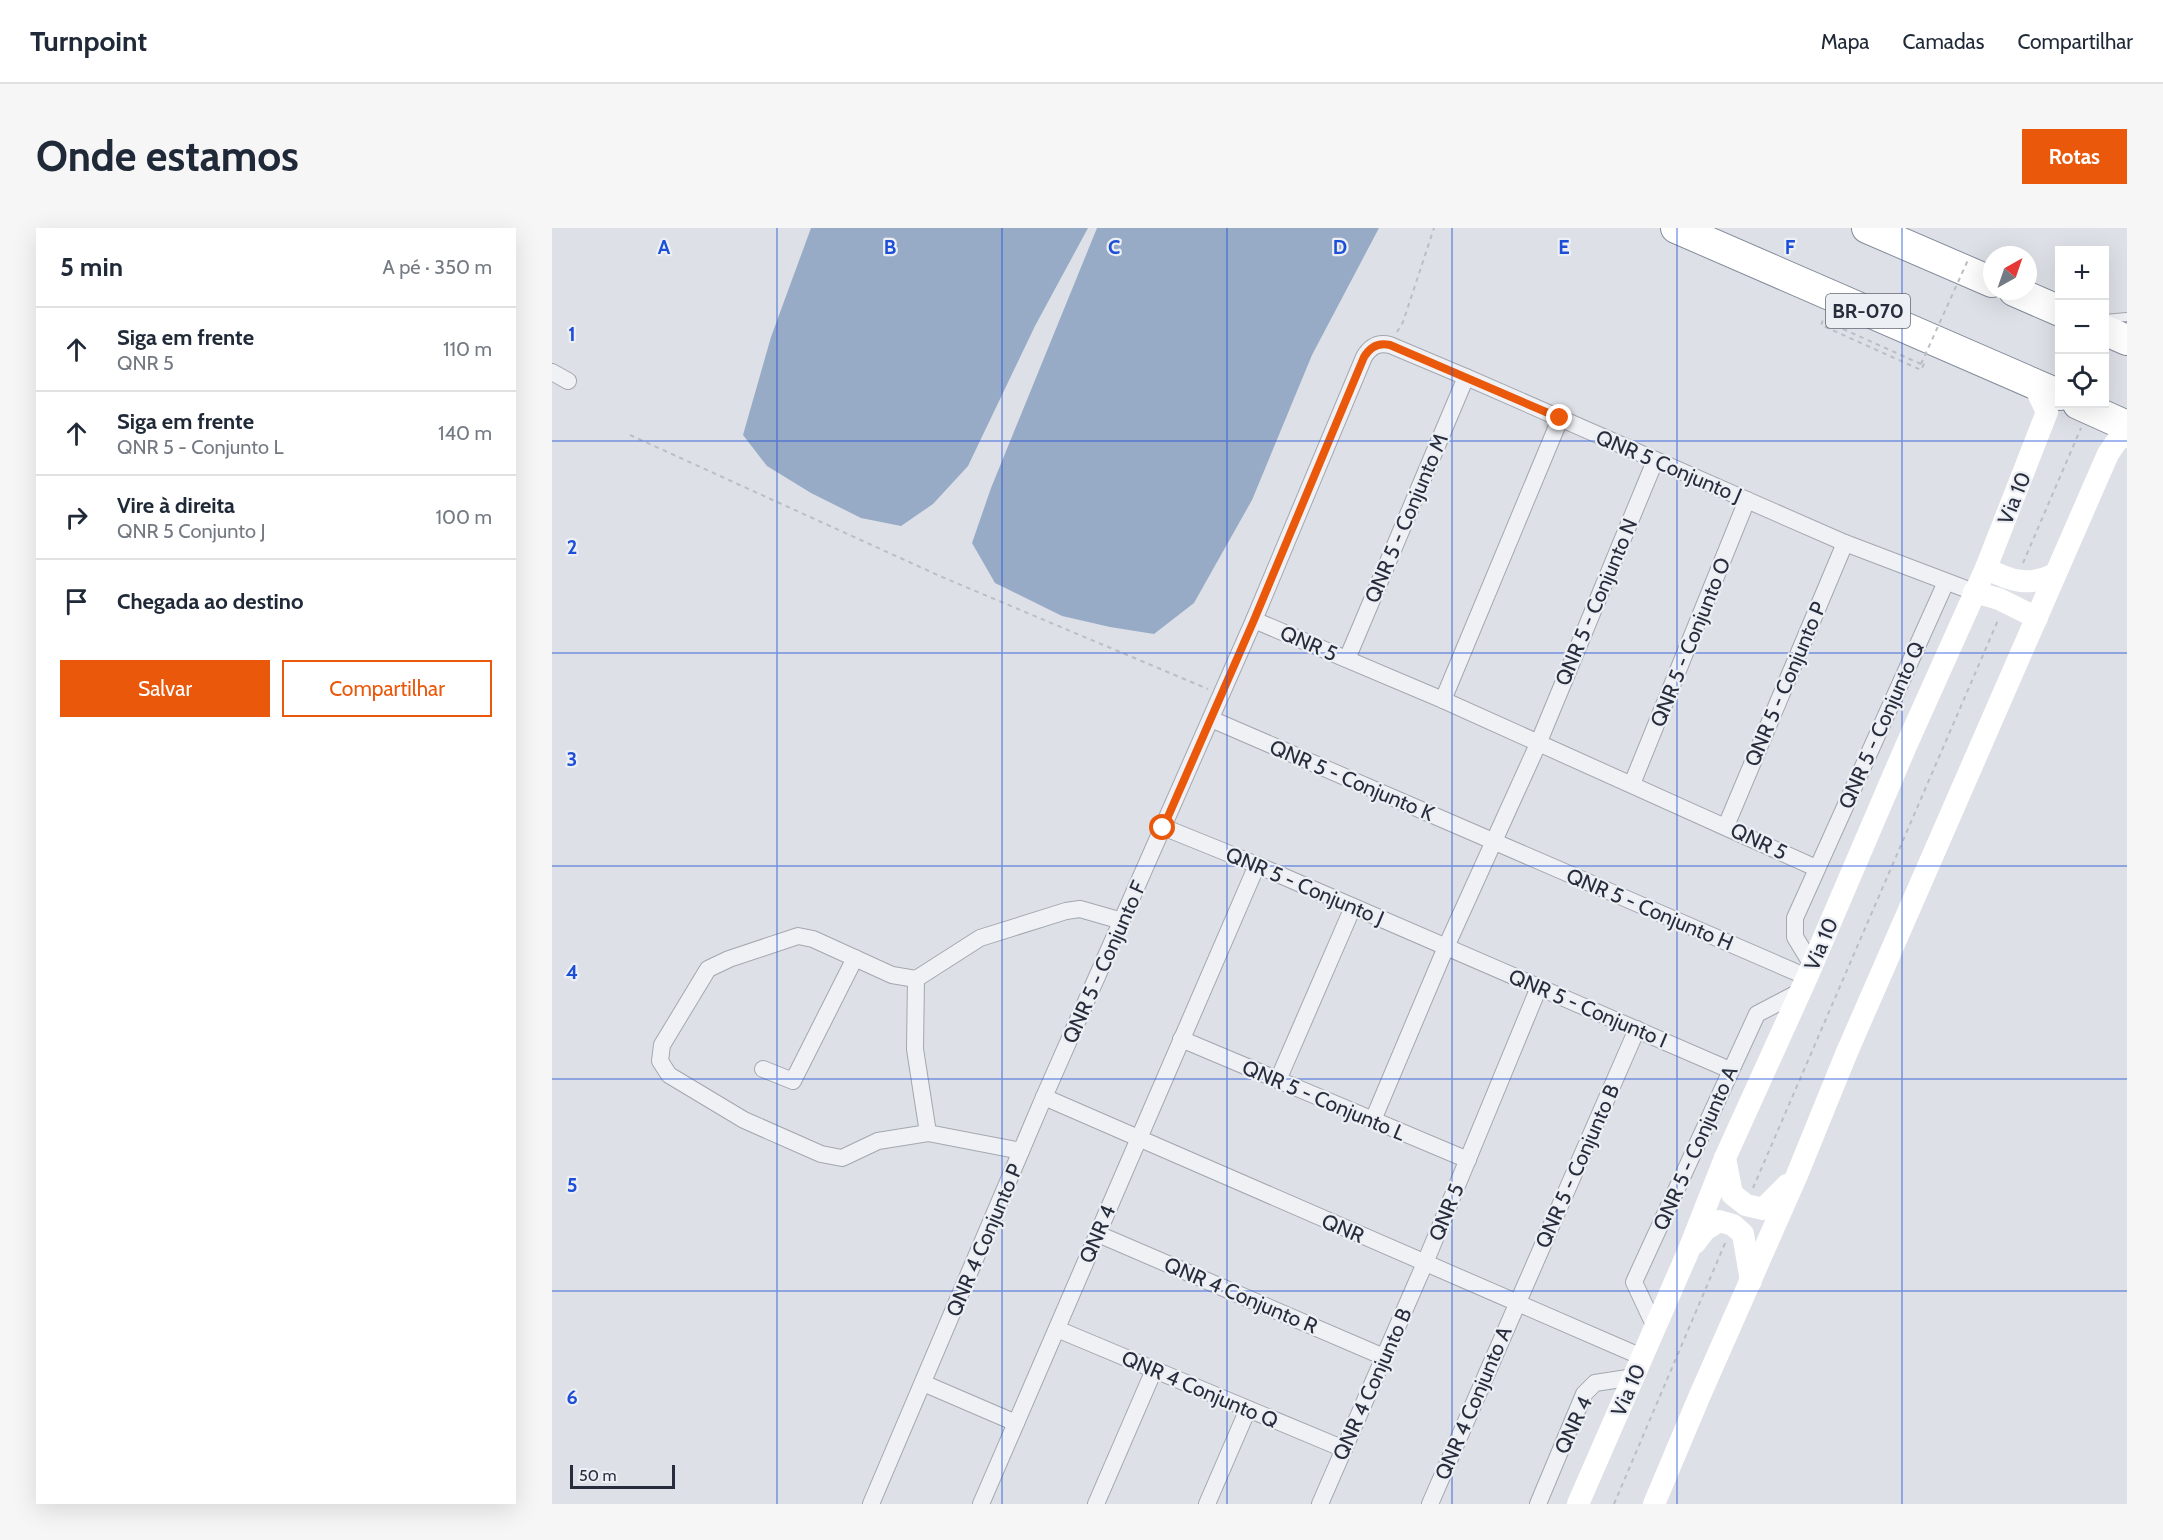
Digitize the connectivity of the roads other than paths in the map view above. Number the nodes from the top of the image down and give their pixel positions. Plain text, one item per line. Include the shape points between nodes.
1 (1676, 228) edge
2 (1867, 228) edge
3 (1983, 278) edge
4 (2034, 300) edge
5 (2055, 309) edge
6 (2127, 318) edge
7 (2109, 319) edge
8 (2109, 332) edge
9 (2127, 340) edge
10 (552, 372) edge
11 (1466, 376) junction
12 (568, 381) dead end
13 (2046, 389) edge
14 (2088, 408) edge
15 (1560, 418) junction
16 (2127, 426) edge
17 (2127, 437) edge
18 (1655, 461) junction
19 (1747, 500) junction
20 (1845, 543) junction
21 (1986, 568) junction
22 (2055, 574) junction
23 (1946, 582) junction
24 (1974, 592) junction
25 (2037, 618) junction
26 (1254, 620) junction
27 (1347, 659) junction
28 (1443, 700) junction
29 (1211, 719) junction
30 (1538, 744) junction
31 (1632, 784) junction
32 (1726, 826) junction
33 (1163, 828) junction
34 (1493, 841) junction
35 (1257, 865) junction
36 (1816, 868) junction
37 (1353, 907) junction
38 (1122, 921) junction
39 (1446, 947) junction
40 (855, 958) junction
41 (1807, 978) junction
42 (916, 979) junction
43 (1539, 987) junction
44 (1637, 1029) junction
45 (1181, 1039) junction
46 (763, 1069) dead end
47 (1730, 1070) junction
48 (1278, 1080) junction
49 (1044, 1097) junction
50 (1373, 1120) junction
51 (928, 1133) junction
52 (1138, 1140) junction
53 (1021, 1151) junction
54 (1725, 1158) junction
55 (1467, 1161) junction
56 (1797, 1175) junction
57 (1098, 1234) junction
58 (1688, 1252) junction
59 (1425, 1263) junction
60 (1751, 1281) junction
61 (1517, 1303) junction
62 (1655, 1327) junction
63 (1057, 1329) junction
64 (1384, 1357) junction
65 (1638, 1367) junction
66 (1154, 1370) junction
67 (923, 1383) junction
68 (1248, 1409) junction
69 (1016, 1423) junction
70 (1344, 1449) junction
71 (871, 1504) edge
72 (981, 1504) edge
73 (1096, 1504) edge
74 (1207, 1504) edge
75 (1320, 1504) edge
76 (1430, 1504) edge
77 (1538, 1504) edge
78 (1578, 1504) edge
79 (1654, 1504) edge

1 - 13 highway, BR-070
2 - 3 highway
4 - 5 highway
6 - 7 lane
8 - 9 highway
10 - 12 street
11 - 15 street, QNR 5 Conjunto J
11 - 26 street, QNR 5 Conjunto J via 1390,345 1382,343 1369,348
11 - 27 street, QNR 5 - Conjunto M
13 - 21 main road, Via 10 via 2047,412
14 - 16 highway
15 - 18 street, QNR 5 Conjunto J
15 - 28 street
17 - 22 main road via 2119,438 2108,454
18 - 19 street, QNR 5 Conjunto J
18 - 30 street, QNR 5 - Conjunto N
19 - 20 street, QNR 5 Conjunto J
19 - 31 street, QNR 5 - Conjunto O
20 - 23 street, QNR 5 Conjunto J
20 - 32 street, QNR 5 - Conjunto P
21 - 22 main road via 2029,582
21 - 24 main road, Via 10
22 - 25 main road
23 - 24 street
23 - 36 street, QNR 5 - Conjunto Q
24 - 25 main road
24 - 41 main road, Via 10
25 - 56 main road via 1846,1052
26 - 27 street, QNR 5
26 - 29 street, QNR 5
27 - 28 street, QNR 5
28 - 30 street, QNR 5
29 - 33 street, QNR 5
29 - 34 street, QNR 5 - Conjunto K
30 - 31 street, QNR 5
30 - 34 street
31 - 32 street, QNR 5
32 - 36 street, QNR 5
33 - 35 street, QNR 5 - Conjunto J
33 - 38 street, QNR 5 - Conjunto F
34 - 39 street
34 - 41 street, QNR 5 - Conjunto H
35 - 37 street, QNR 5 - Conjunto J
35 - 45 street
36 - 41 street via 1795,918 1795,937
37 - 39 street, QNR 5 - Conjunto J
37 - 48 street
38 - 42 street via 1080,909 1066,911 980,938
38 - 49 street, QNR 5 - Conjunto F
39 - 43 street, QNR 5 - Conjunto I
39 - 50 street
40 - 42 street via 892,975
40 - 46 street via 792,1082
40 - 51 street via 798,936 708,969 662,1045 660,1061 669,1075 744,1120 821,1154 842,1158 878,1141
41 - 47 street, QNR 5 - Conjunto A via 1757,1014
41 - 54 main road, Via 10
42 - 51 street via 915,1049
43 - 44 street, QNR 5 - Conjunto I
43 - 55 street, QNR 5
44 - 47 street, QNR 5 - Conjunto I
44 - 61 street, QNR 5 - Conjunto B
45 - 48 street, QNR 5 - Conjunto L
45 - 52 street
47 - 62 street, QNR 5 - Conjunto A via 1634,1282
48 - 50 street, QNR 5 - Conjunto L
49 - 52 street, QNR
49 - 53 street, QNR 4 Conjunto P
50 - 55 street, QNR 5 - Conjunto L
51 - 53 street
52 - 57 street, QNR 4
52 - 59 street, QNR
53 - 67 street, QNR 4 Conjunto P
54 - 56 main road via 1732,1194 1746,1205 1763,1209
54 - 58 main road, Via 10
55 - 59 street, QNR 5
56 - 60 main road
57 - 63 street, QNR 4
57 - 64 street, QNR 4 Conjunto R
58 - 60 main road via 1705,1230 1719,1221 1733,1225 1743,1234
58 - 62 main road, Via 10
59 - 61 street, QNR
59 - 64 street, QNR 4 Conjunto B
60 - 79 main road
61 - 65 street, QNR
61 - 76 street, QNR 4 Conjunto A
62 - 65 main road, Via 10
63 - 66 street, QNR 4 Conjunto Q
63 - 69 street, QNR 4
64 - 70 street, QNR 4 Conjunto B
65 - 77 street, QNR 4 via 1595,1383 1584,1394
65 - 78 main road, Via 10
66 - 68 street, QNR 4 Conjunto Q
66 - 73 street
67 - 69 street
67 - 71 street, QNR 4 Conjunto P
68 - 70 street, QNR 4 Conjunto Q
68 - 74 street
69 - 72 street, QNR 4
70 - 75 street, QNR 4 Conjunto B

